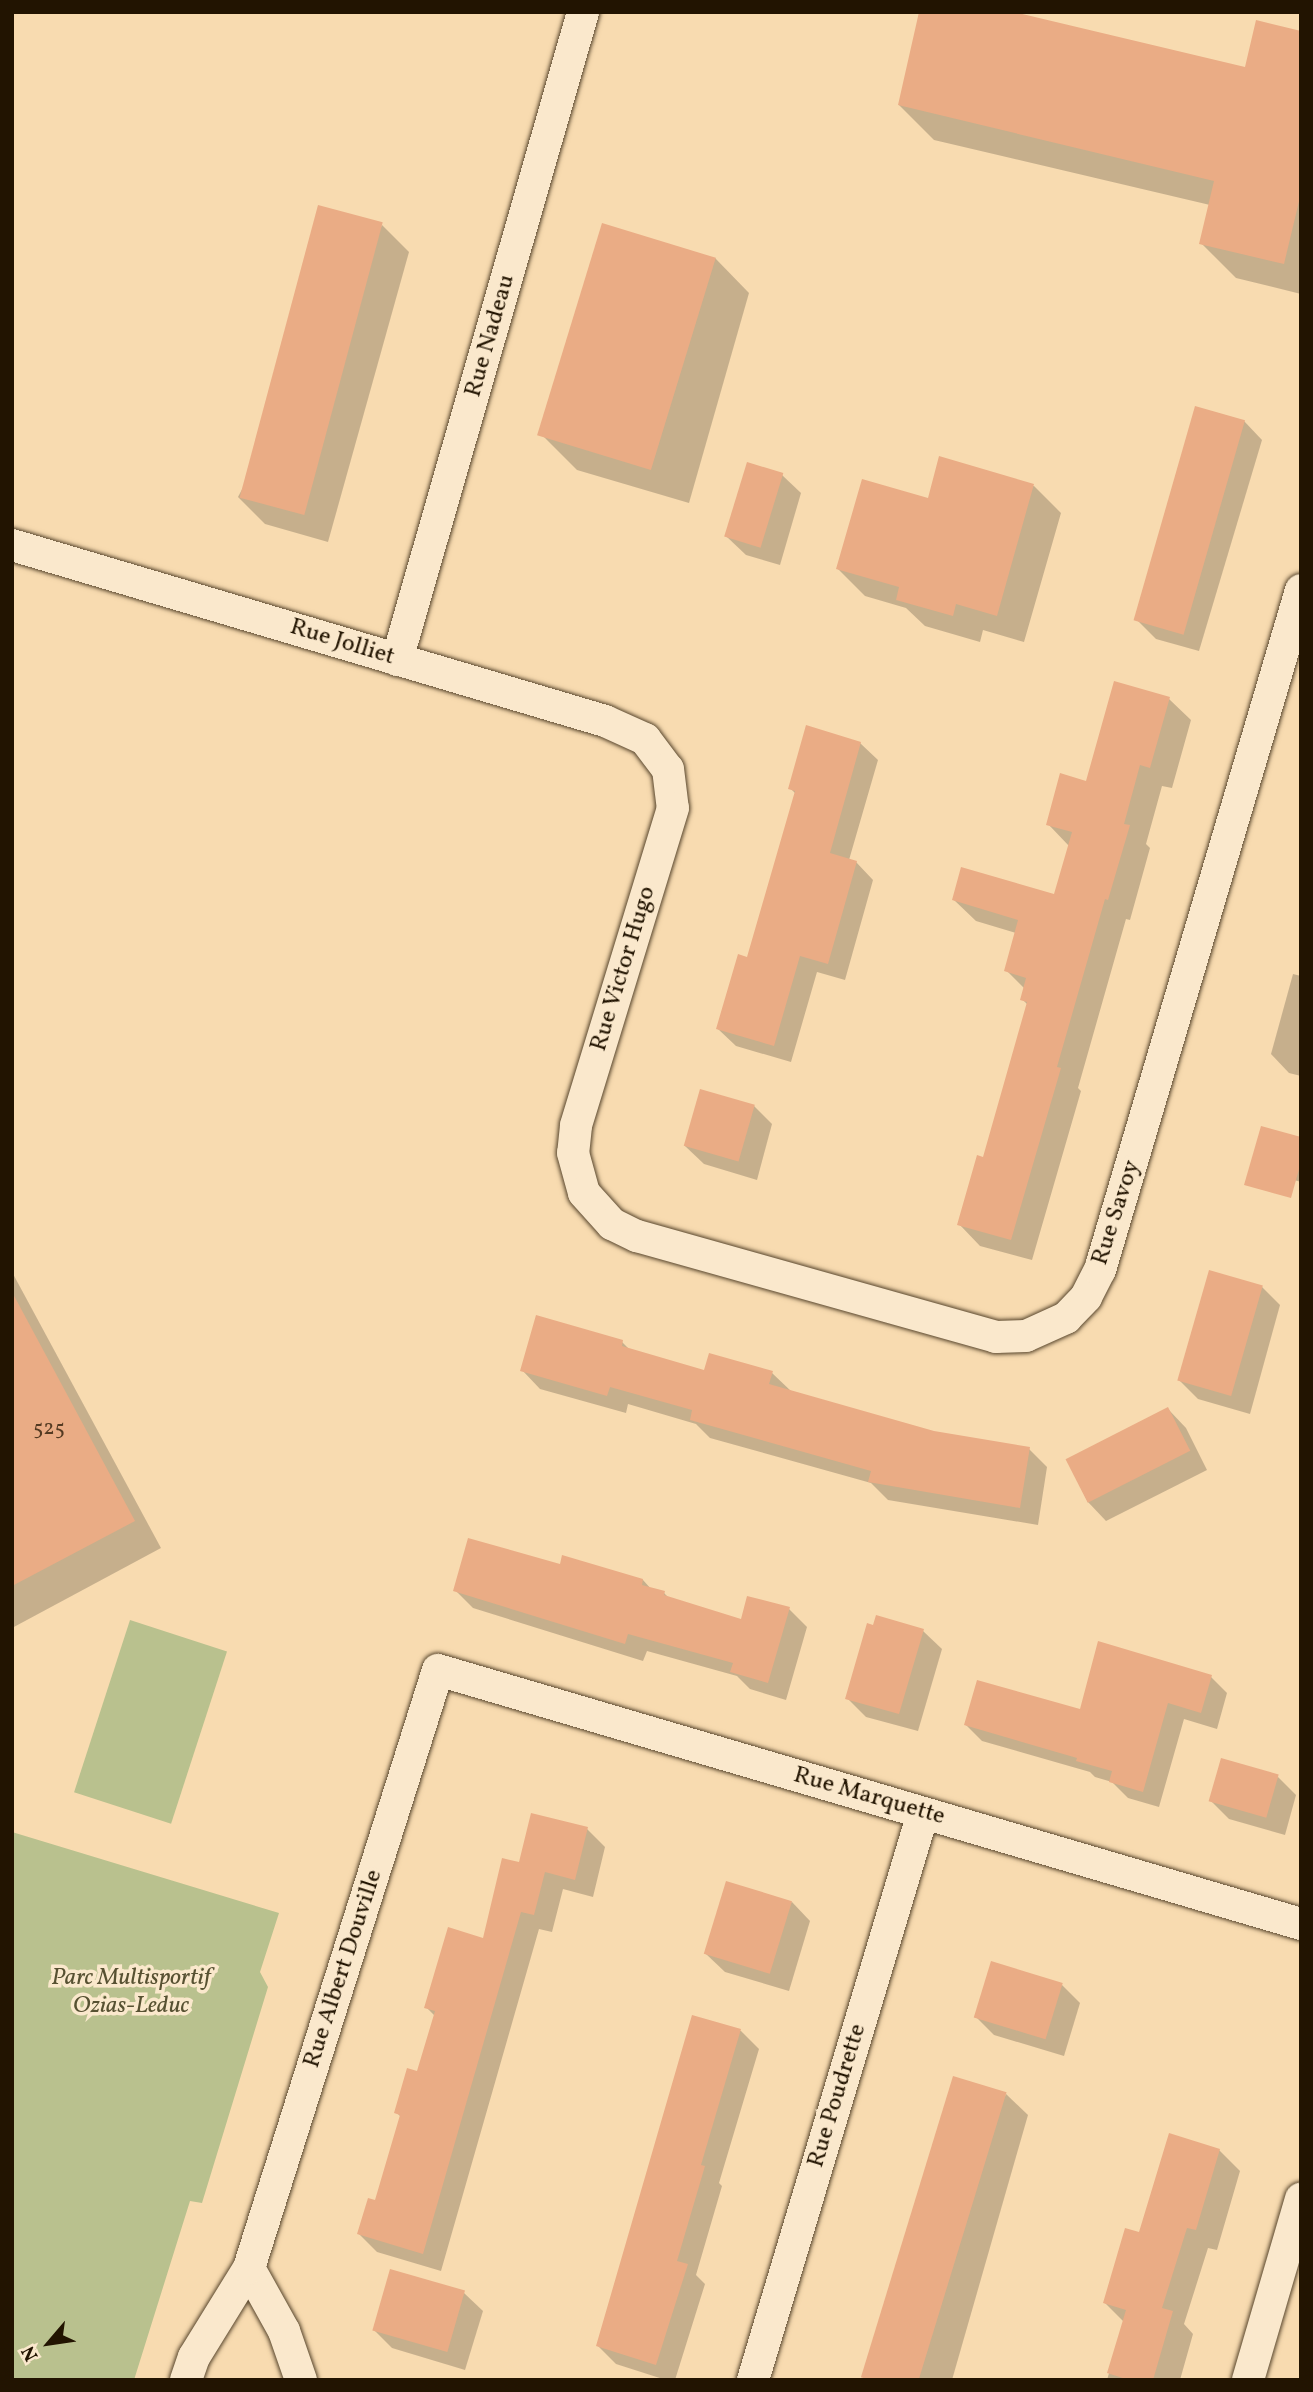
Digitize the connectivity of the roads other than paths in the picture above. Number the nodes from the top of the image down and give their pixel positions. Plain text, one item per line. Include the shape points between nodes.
1 (583, 12) edge
2 (12, 545) edge
3 (1301, 590) edge
4 (397, 660) junction
5 (662, 758) joint
6 (578, 1181) joint
7 (438, 1670) joint
8 (923, 1813) junction
9 (1301, 1924) edge
10 (1301, 2199) edge
11 (249, 2268) junction
12 (186, 2380) edge
13 (301, 2380) edge
14 (753, 2380) edge
15 (1248, 2380) edge

1 - 4 street, Rue Nadeau
2 - 4 street, Rue Jolliet
3 - 6 street, Rue Savoy via 1107,1248 1094,1284 1066,1318 1026,1336 982,1334 624,1231 592,1205
4 - 5 street, Rue Jolliet via 617,725 645,739
5 - 6 street, Rue Victor Hugo via 672,782 673,807 576,1126 573,1153
7 - 8 street, Rue Marquette
7 - 11 street, Rue Albert Douville
8 - 9 street, Rue Marquette
8 - 14 street, Rue Poudrette
10 - 15 street
11 - 12 street, Rue Albert Douville via 194,2357
11 - 13 street via 284,2331

